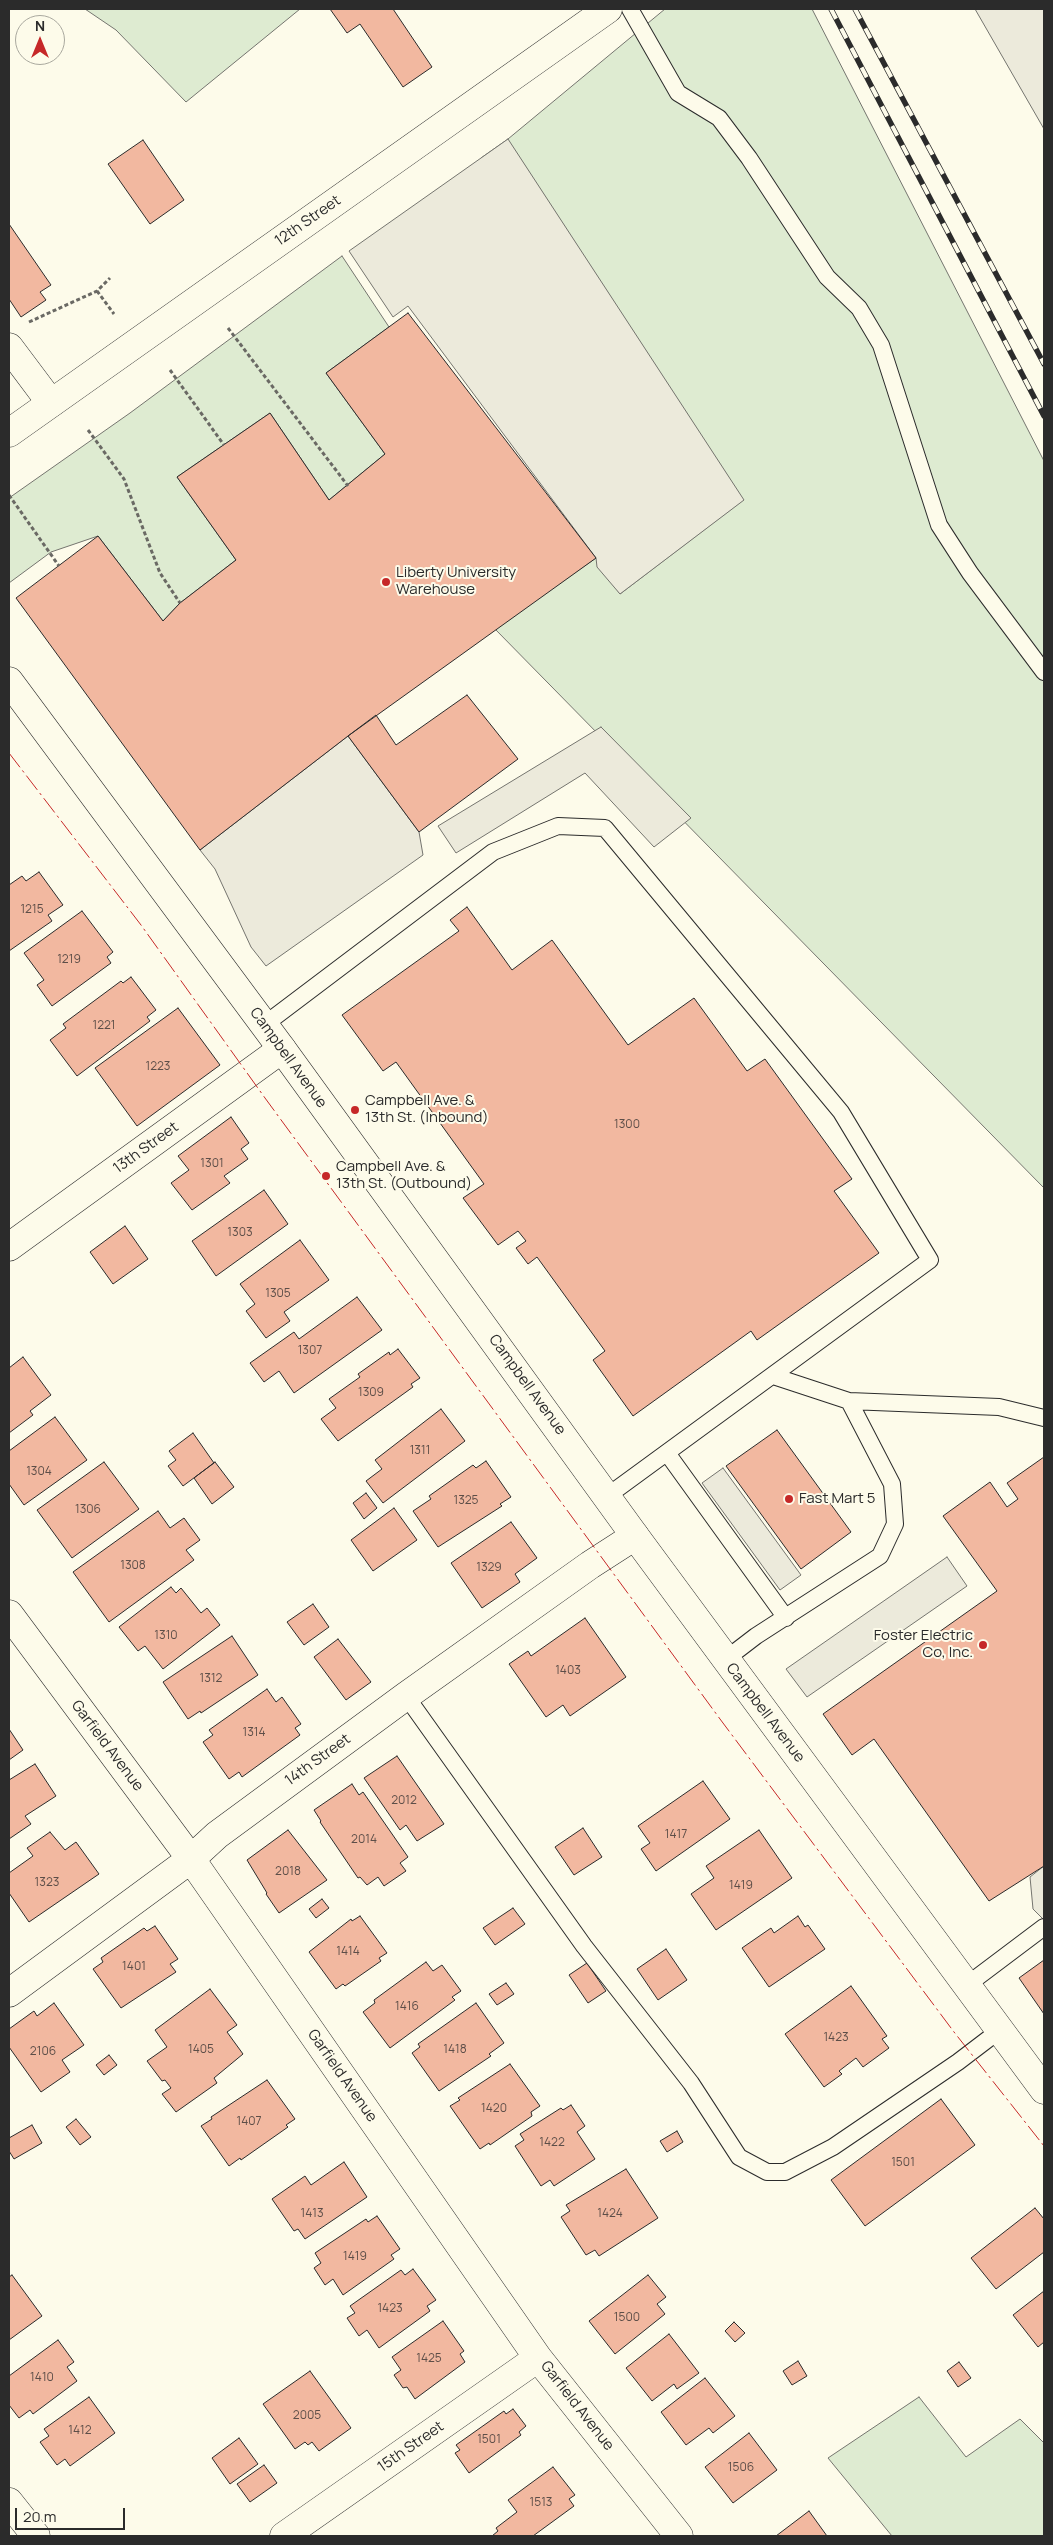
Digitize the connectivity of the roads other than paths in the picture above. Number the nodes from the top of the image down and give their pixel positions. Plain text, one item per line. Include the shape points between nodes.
1 (608, 9) edge
2 (630, 9) edge
3 (9, 347) edge
4 (51, 403) junction
5 (9, 433) edge
6 (1044, 672) edge
7 (9, 681) edge
8 (264, 1025) junction
9 (282, 1050) junction
10 (9, 1247) edge
11 (773, 1376) junction
12 (848, 1400) junction
13 (1044, 1418) edge
14 (667, 1453) junction
15 (606, 1498) junction
16 (635, 1536) junction
17 (9, 1614) edge
18 (786, 1618) junction
19 (726, 1659) junction
20 (406, 1696) junction
21 (191, 1859) junction
22 (1044, 1926) edge
23 (967, 1985) junction
24 (9, 1993) edge
25 (1000, 2030) junction
26 (1042, 2081) edge
27 (538, 2358) junction
28 (9, 2502) edge
29 (36, 2536) edge
30 (284, 2536) edge
31 (679, 2536) edge

1 - 4 street, 12th Street
2 - 6 lane via 678,93 719,118 827,277 859,308 881,345 940,525 970,573
3 - 4 street
4 - 5 street, 12th Street
7 - 8 street, Campbell Avenue
8 - 9 street, Campbell Avenue
8 - 11 lane via 493,852 558,826 605,828 841,1112 930,1260
9 - 10 street, 13th Street
9 - 15 street, Campbell Avenue via 518,1372
11 - 12 lane
11 - 14 lane
12 - 13 lane via 999,1407
12 - 18 lane via 892,1484 895,1524 880,1556
14 - 15 lane
14 - 18 lane
15 - 16 street, Campbell Avenue
16 - 19 street, Campbell Avenue
16 - 20 street, 14th Street via 590,1564
17 - 21 street, Garfield Avenue
18 - 19 lane
19 - 23 street, Campbell Avenue
20 - 21 street, 14th Street via 217,1834
20 - 25 lane via 584,1946 691,2083 739,2157 767,2172 785,2172 834,2147
21 - 24 street, 14th Street
21 - 27 street, Garfield Avenue
22 - 23 lane
23 - 25 street, Campbell Avenue
25 - 26 street, Campbell Avenue
27 - 30 street, 15th Street
27 - 31 street, Garfield Avenue
28 - 29 street

